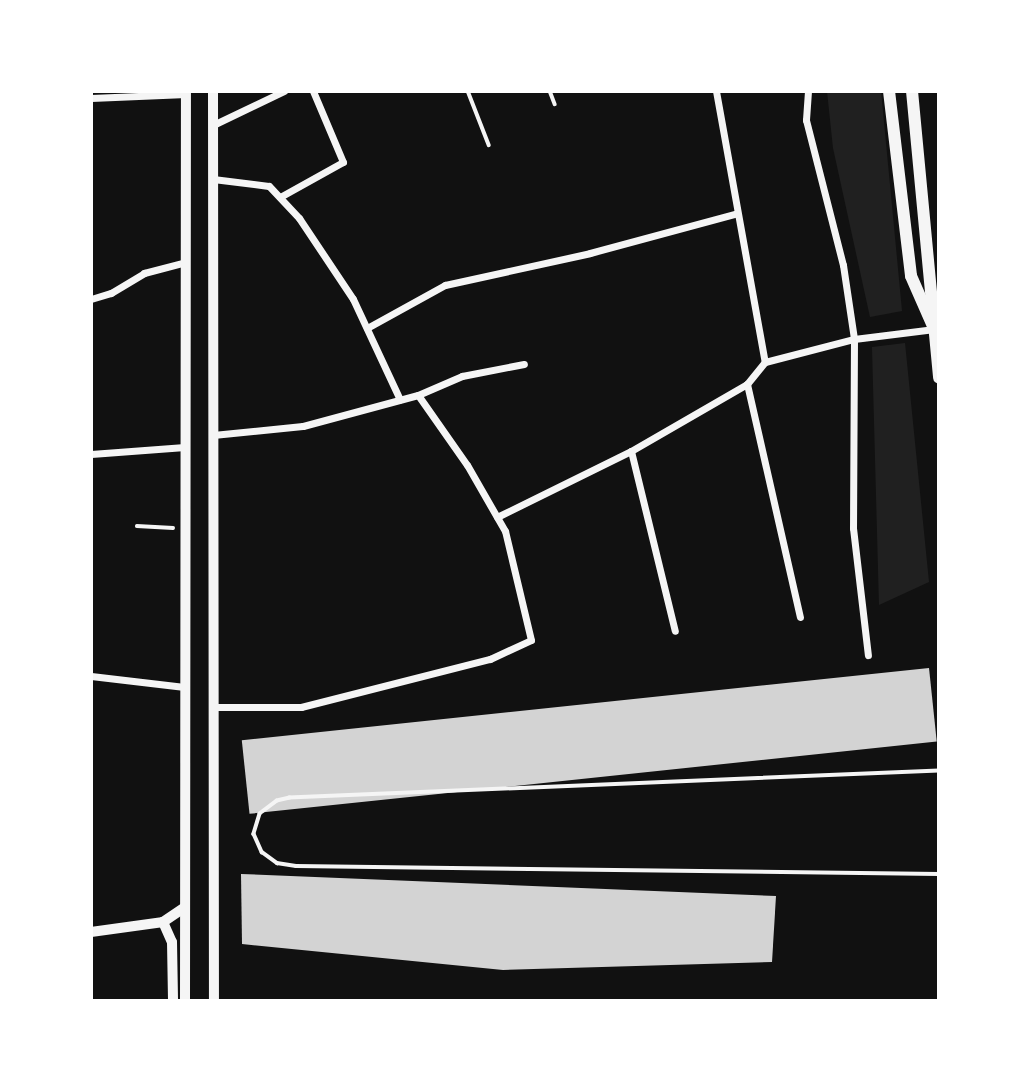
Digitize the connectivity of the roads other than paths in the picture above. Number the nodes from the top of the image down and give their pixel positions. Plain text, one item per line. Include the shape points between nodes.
1 (213, 91) edge
2 (284, 91) edge
3 (313, 91) edge
4 (468, 91) edge
5 (550, 91) edge
6 (716, 91) edge
7 (808, 91) edge
8 (889, 91) edge
9 (912, 91) edge
10 (186, 93) edge
11 (91, 99) edge
12 (555, 104) dead end
13 (213, 125) junction
14 (488, 145) dead end
15 (213, 179) junction
16 (279, 198) junction
17 (735, 214) junction
18 (186, 262) junction
19 (91, 299) edge
20 (367, 328) junction
21 (934, 329) junction
22 (854, 339) junction
23 (765, 362) junction
24 (524, 364) dead end
25 (939, 378) edge
26 (747, 384) junction
27 (418, 395) junction
28 (400, 400) junction
29 (213, 435) junction
30 (185, 447) junction
31 (631, 451) junction
32 (91, 454) edge
33 (497, 517) junction
34 (800, 617) dead end
35 (675, 631) dead end
36 (868, 655) dead end
37 (91, 676) edge
38 (184, 687) junction
39 (214, 707) junction
40 (939, 771) edge
41 (939, 874) edge
42 (184, 908) junction
43 (163, 922) junction
44 (91, 932) edge
45 (173, 1001) edge
46 (184, 1001) edge
47 (214, 1001) edge

1 - 13 main road
2 - 13 street
3 - 16 street via 343,162
4 - 14 lane
5 - 12 lane
6 - 17 street
7 - 22 street via 806,120 843,265
8 - 21 main road via 911,276
9 - 21 main road
10 - 11 street
10 - 18 main road
13 - 15 main road
15 - 16 street via 269,186
15 - 29 main road
16 - 20 street via 299,218 354,299
17 - 20 street via 445,285
17 - 23 street
18 - 19 street via 144,273
18 - 30 main road
20 - 28 street
21 - 22 street
21 - 25 main road
22 - 23 street
22 - 36 street via 853,528
23 - 26 street
24 - 27 street via 462,376
26 - 31 street
26 - 34 street
27 - 28 street
27 - 33 street
28 - 29 street via 303,426
29 - 39 main road
30 - 32 street
30 - 38 main road
31 - 33 street
31 - 35 street
33 - 39 street via 505,531 531,640 490,659 301,707
37 - 38 street
38 - 42 main road
39 - 47 main road
40 - 41 lane via 290,798 260,814 254,834 262,852 277,863 296,866
42 - 43 main road
42 - 46 main road
43 - 44 main road
43 - 45 main road via 172,942

